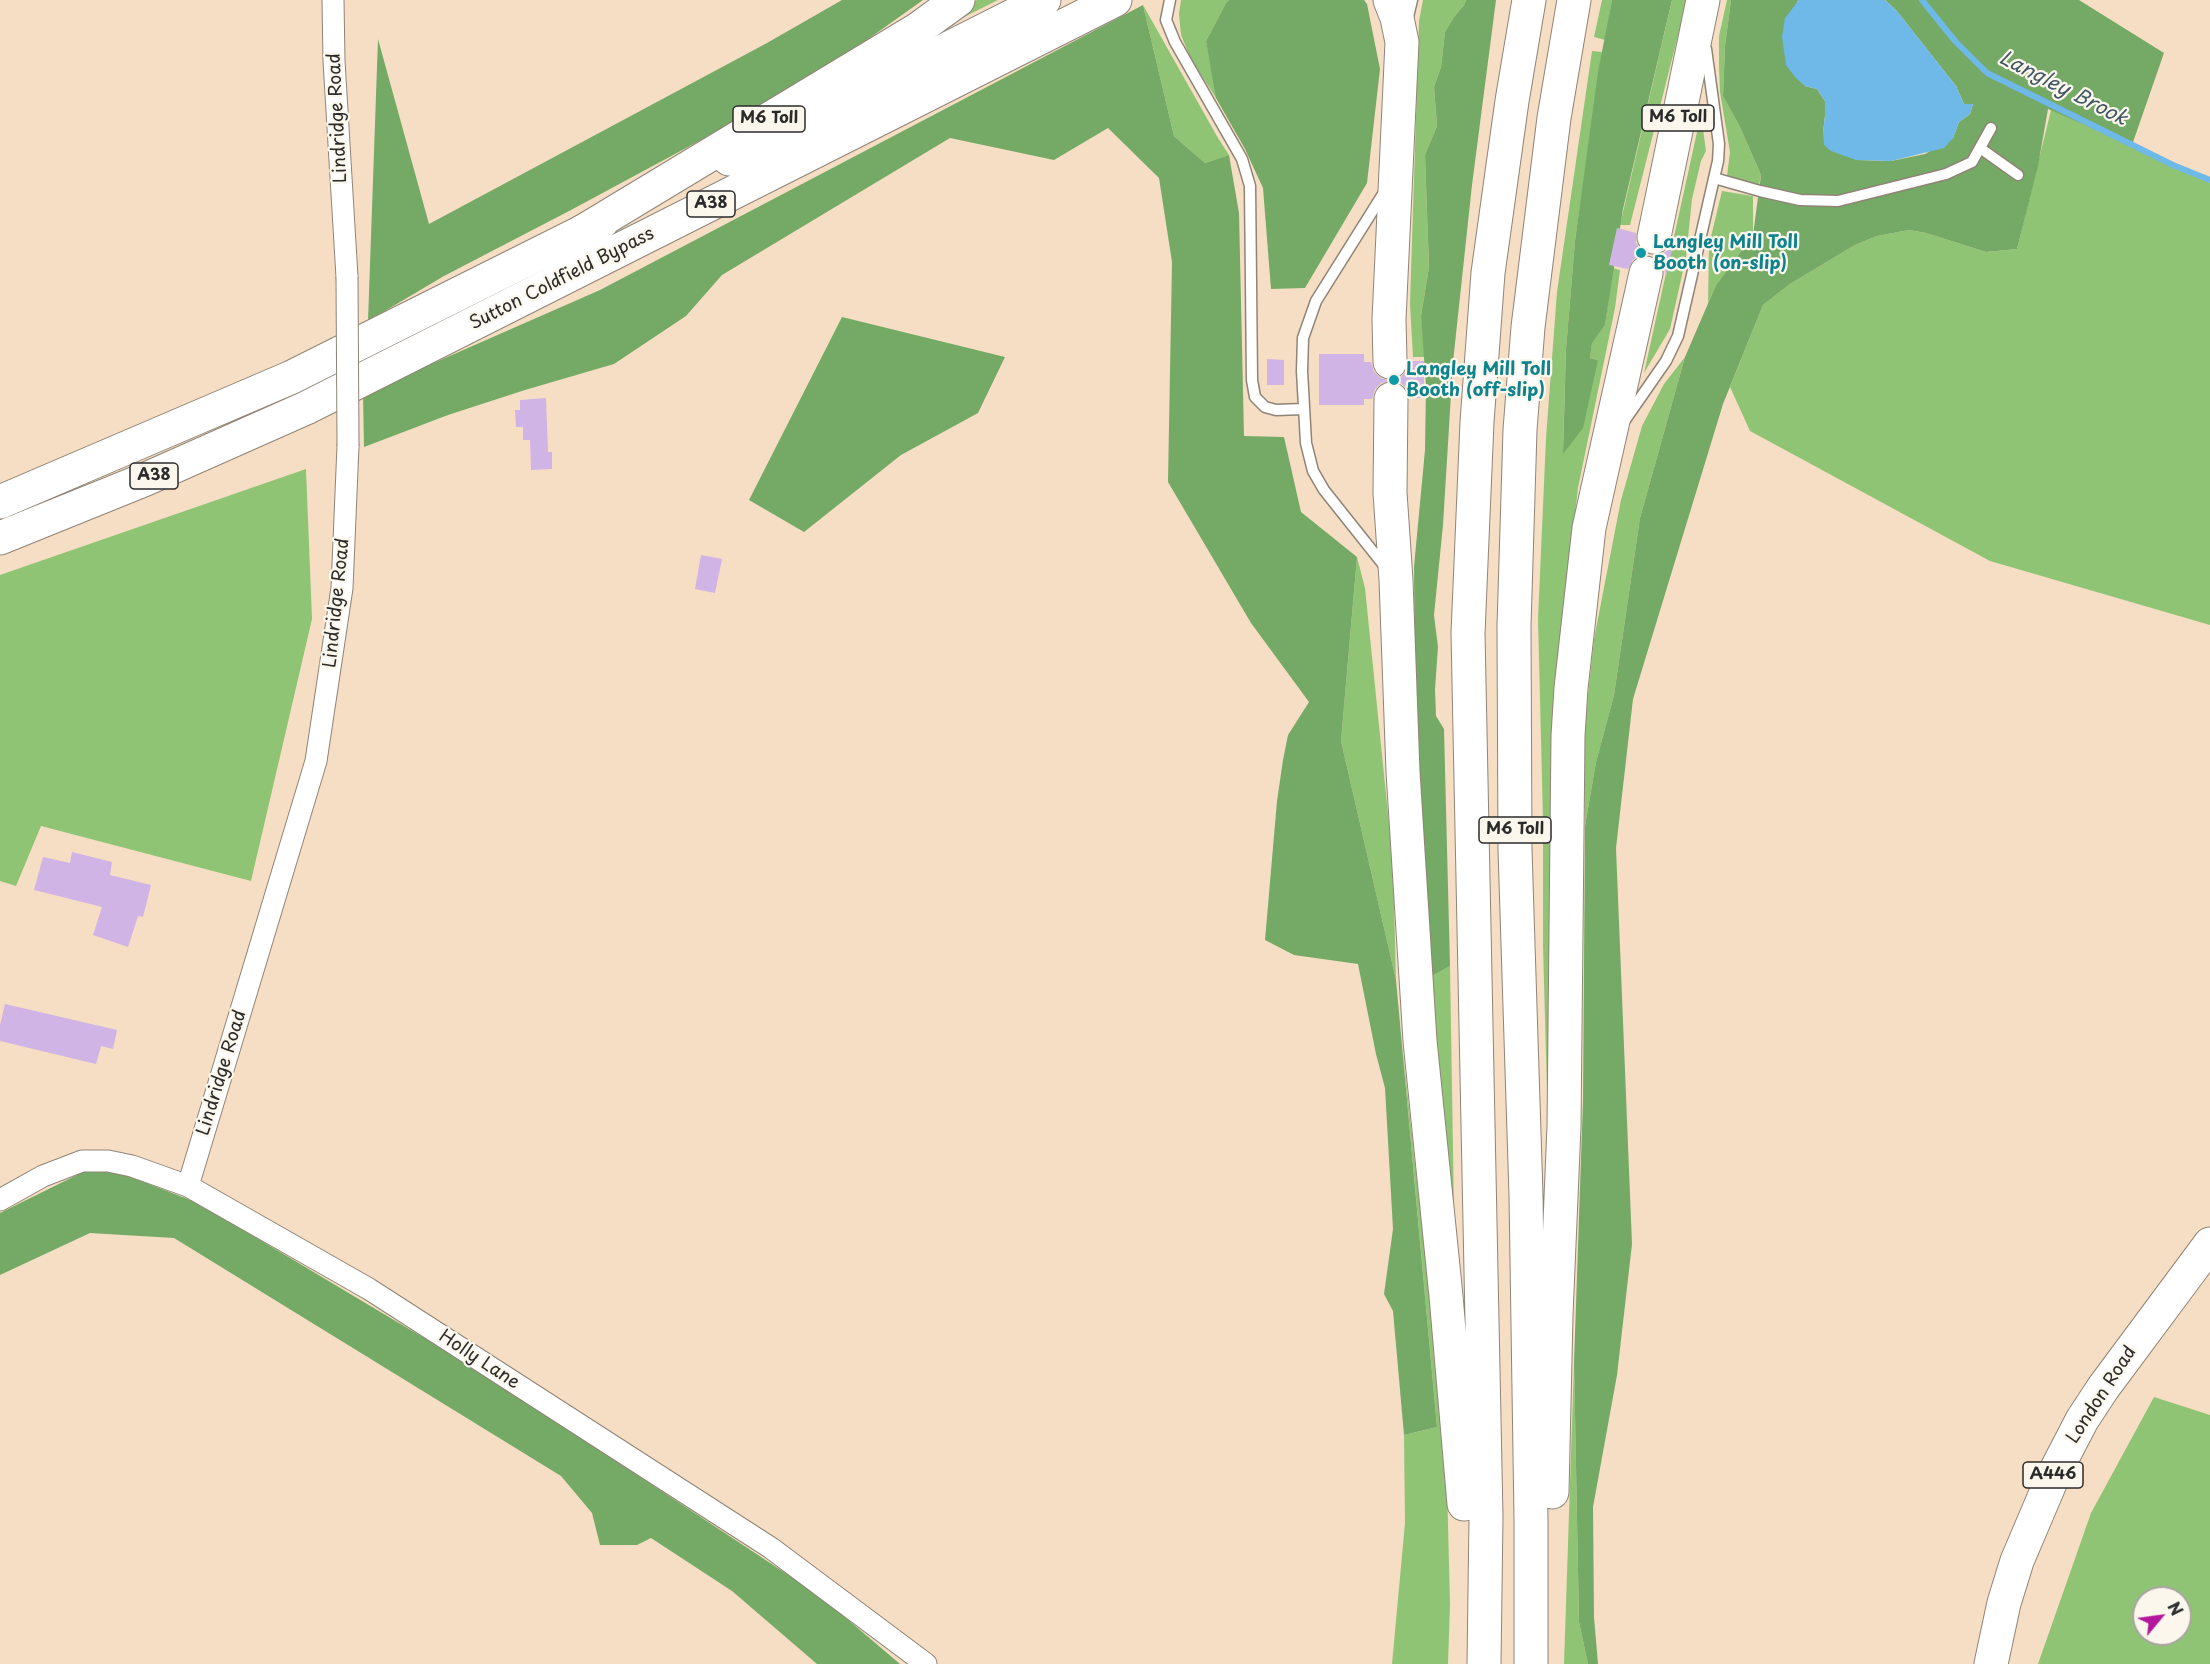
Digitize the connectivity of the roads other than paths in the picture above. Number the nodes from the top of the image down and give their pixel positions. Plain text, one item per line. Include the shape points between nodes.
1 (333, 0) edge
2 (958, 0) edge
3 (1044, 0) edge
4 (1115, 0) edge
5 (1170, 0) edge
6 (1390, 0) edge
7 (1412, 0) edge
8 (1529, 0) edge
9 (1574, 0) edge
10 (1702, 4) edge
11 (1402, 42) junction
12 (1991, 128) dead end
13 (1980, 148) junction
14 (1396, 174) junction
15 (2018, 175) dead end
16 (1714, 178) junction
17 (577, 235) junction
18 (1654, 237) dead end
19 (1647, 273) dead end
20 (1390, 362) dead end
21 (1391, 399) dead end
22 (1304, 409) junction
23 (1607, 446) junction
24 (0, 502) edge
25 (0, 538) edge
26 (1396, 580) junction
27 (188, 1186) junction
28 (0, 1200) edge
29 (2210, 1244) edge
30 (926, 1664) edge
31 (1473, 1664) edge
32 (1484, 1664) edge
33 (1531, 1664) edge
34 (1542, 1664) edge
35 (1990, 1664) edge

1 - 27 street, Lindridge Road, bridge via 347,277 348,446 342,588 316,761
2 - 17 highway, M6 Toll via 918,29
3 - 17 highway, Sutton Coldfield Bypass / A38
4 - 25 highway, Sutton Coldfield Bypass / A38 via 306,408 136,484
5 - 22 lane via 1166,20 1175,42 1242,159 1250,186 1255,397 1276,410
6 - 11 highway
7 - 11 lane
8 - 32 highway, M6 Toll via 1488,273 1468,633 1486,1505
9 - 33 highway, M6 Toll via 1554,118 1528,327 1520,430 1515,603 1515,850 1526,1206
10 - 16 lane via 1719,144
10 - 18 highway, M6 Toll
11 - 14 highway
12 - 13 lane
13 - 15 lane
13 - 16 lane via 1972,162 1946,174 1838,201 1800,200
14 - 20 highway
14 - 22 lane via 1316,300 1303,338
16 - 23 lane via 1678,336 1666,361
17 - 24 highway, Sutton Coldfield Bypass / A38 via 292,377
19 - 23 highway, M6 Toll
21 - 26 highway via 1390,493
22 - 26 lane via 1305,443 1312,471
23 - 34 highway, M6 Toll via 1589,528 1568,736 1564,1127 1552,1505
26 - 31 highway via 1420,1041 1462,1466
27 - 28 street, Holly Lane via 132,1166 82,1161 43,1176
27 - 30 street, Holly Lane via 369,1289 761,1541
29 - 35 highway, London Road / A446 via 2082,1419 2017,1561

